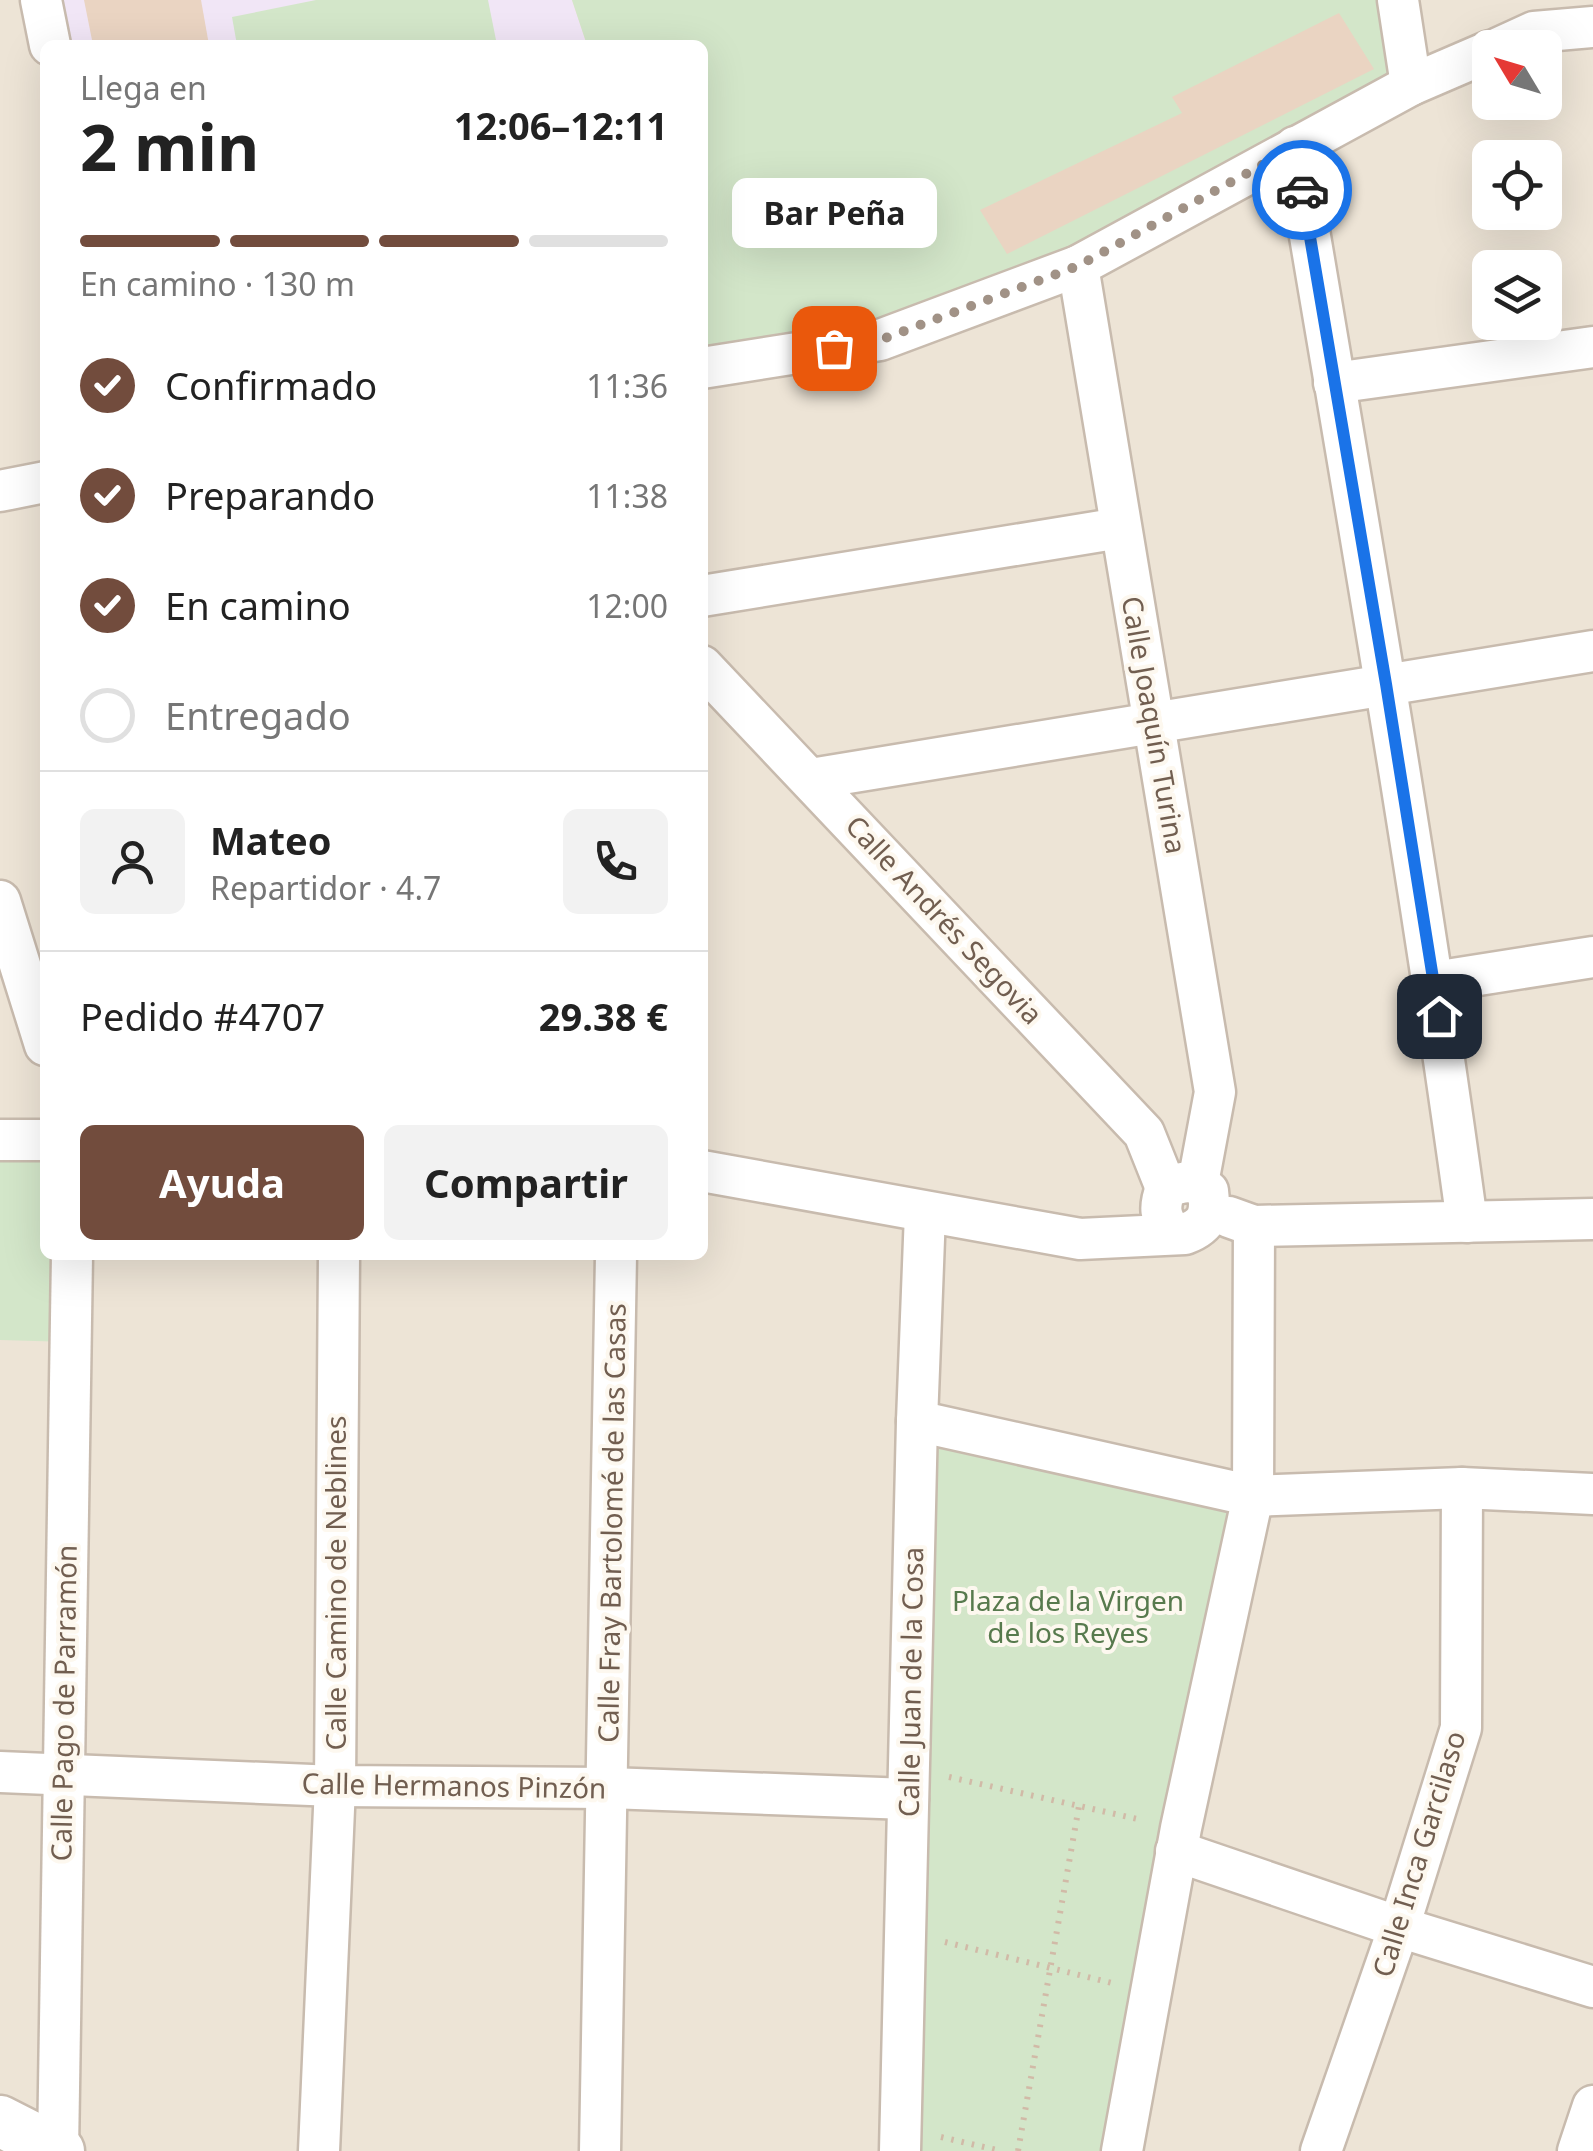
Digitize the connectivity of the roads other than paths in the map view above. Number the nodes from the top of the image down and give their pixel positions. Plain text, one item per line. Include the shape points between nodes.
1 (41, 0) edge
2 (1398, 0) edge
3 (1593, 27) edge
4 (1558, 30) edge
5 (49, 40) edge
6 (1472, 59) edge
7 (1411, 85) junction
8 (1295, 147) junction
9 (1078, 266) junction
10 (1593, 347) edge
11 (708, 367) edge
12 (1334, 383) junction
13 (40, 483) edge
14 (0, 491) edge
15 (1120, 528) junction
16 (708, 595) edge
17 (1593, 651) edge
18 (708, 672) edge
19 (1386, 684) junction
20 (1154, 723) junction
21 (811, 779) junction
22 (0, 901) edge
23 (1593, 957) edge
24 (1434, 982) junction
25 (40, 1029) edge
26 (0, 1140) edge
27 (40, 1140) edge
28 (708, 1172) edge
29 (1181, 1203) junction
30 (925, 1212) junction
31 (1593, 1219) edge
32 (1467, 1222) junction
33 (1254, 1226) junction
34 (72, 1260) edge
35 (339, 1260) edge
36 (616, 1260) edge
37 (917, 1420) junction
38 (1462, 1488) junction
39 (1593, 1494) edge
40 (1254, 1496) junction
41 (0, 1772) edge
42 (63, 1774) junction
43 (908, 1783) junction
44 (334, 1786) junction
45 (609, 1788) junction
46 (1179, 1840) junction
47 (1399, 1927) junction
48 (1593, 1987) edge
49 (1593, 2106) edge
50 (0, 2120) edge
51 (901, 2139) edge
52 (59, 2151) edge
53 (319, 2151) edge
54 (600, 2151) edge
55 (1122, 2151) edge
56 (1321, 2151) edge
57 (1578, 2151) edge

1 - 5 street
2 - 7 street
3 - 4 street
6 - 7 street
7 - 8 street
8 - 9 street
8 - 12 street
9 - 11 street via 880,340
9 - 15 street, Calle Joaquín Turina
10 - 12 street
12 - 19 street
13 - 14 street
15 - 16 street
15 - 20 street, Calle Joaquín Turina
17 - 19 street
18 - 21 street, Calle Andrés Segovia
19 - 20 street
19 - 24 street
20 - 21 street
20 - 29 street, Calle Joaquín Turina via 1216,1092
21 - 29 street, Calle Andrés Segovia via 1144,1133
22 - 25 street
23 - 24 street
24 - 32 street
26 - 27 street
28 - 30 street
29 - 30 street via 1080,1239
29 - 33 street
30 - 37 street, Calle Juan de la Cosa
31 - 32 street
32 - 33 street
33 - 40 street
34 - 42 street, Calle Pago de Parramón
35 - 44 street, Calle Camino de Neblines
36 - 45 street, Calle Fray Bartolomé de las Casas
37 - 40 street
37 - 43 street, Calle Juan de la Cosa
38 - 39 street
38 - 40 street
38 - 47 street, Calle Inca Garcilaso via 1461,1728
40 - 46 street
41 - 42 street, Calle Hermanos Pinzón
42 - 44 street, Calle Hermanos Pinzón
42 - 52 street, Calle Pago de Parramón
43 - 45 street, Calle Hermanos Pinzón
43 - 51 street, Calle Juan de la Cosa
44 - 45 street, Calle Hermanos Pinzón
44 - 53 street, Calle Camino de Neblines
45 - 54 street, Calle Fray Bartolomé de las Casas
46 - 47 street
46 - 55 street
47 - 48 street
47 - 56 street, Calle Inca Garcilaso
49 - 57 street
50 - 52 street

